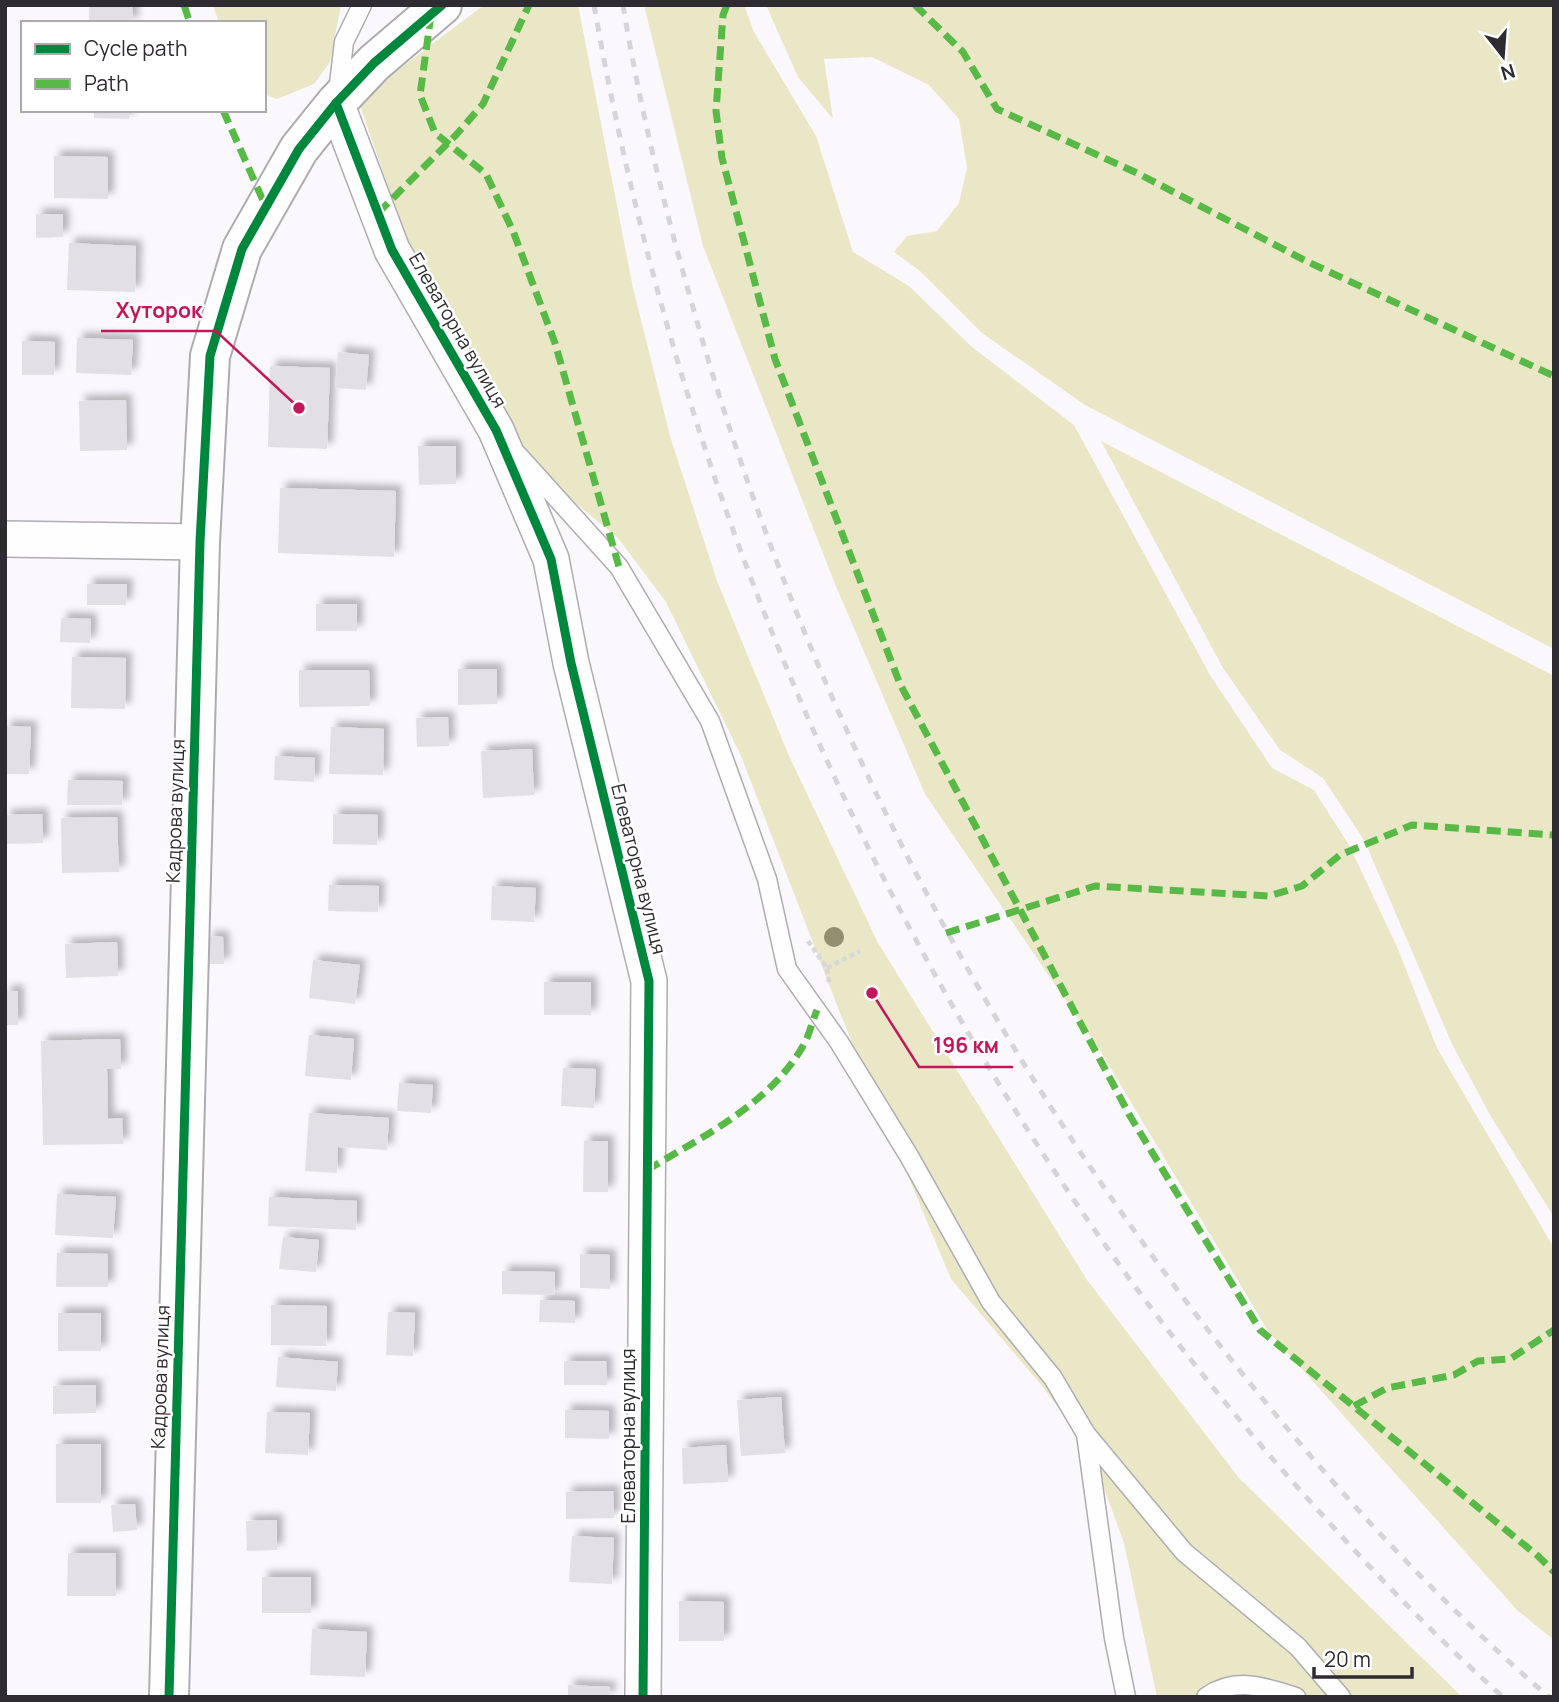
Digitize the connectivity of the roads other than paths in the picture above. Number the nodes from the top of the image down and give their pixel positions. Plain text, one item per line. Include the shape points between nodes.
1 (442, 5) edge
2 (361, 6) edge
3 (336, 103) junction
4 (496, 430) junction
5 (5, 539) edge
6 (200, 542) junction
7 (1086, 1434) junction
8 (169, 1697) edge
9 (643, 1697) edge
10 (1126, 1697) edge
11 (1206, 1697) edge
12 (1296, 1697) edge
13 (1341, 1697) edge

1 - 3 street, Кадрова вулиця via 374,63
2 - 3 lane via 344,42
3 - 4 street, Елеваторна вулиця via 392,250
3 - 6 street, Кадрова вулиця via 299,149 265,205 224,299 210,356
4 - 7 lane via 619,566 710,721 767,879 787,970 867,1088 991,1302 1053,1378
4 - 9 street, Елеваторна вулиця via 551,559 571,663 649,981
5 - 6 street
6 - 8 street, Кадрова вулиця
7 - 10 lane
7 - 13 lane via 1184,1552 1298,1647
11 - 12 lane via 1215,1690 1253,1683

